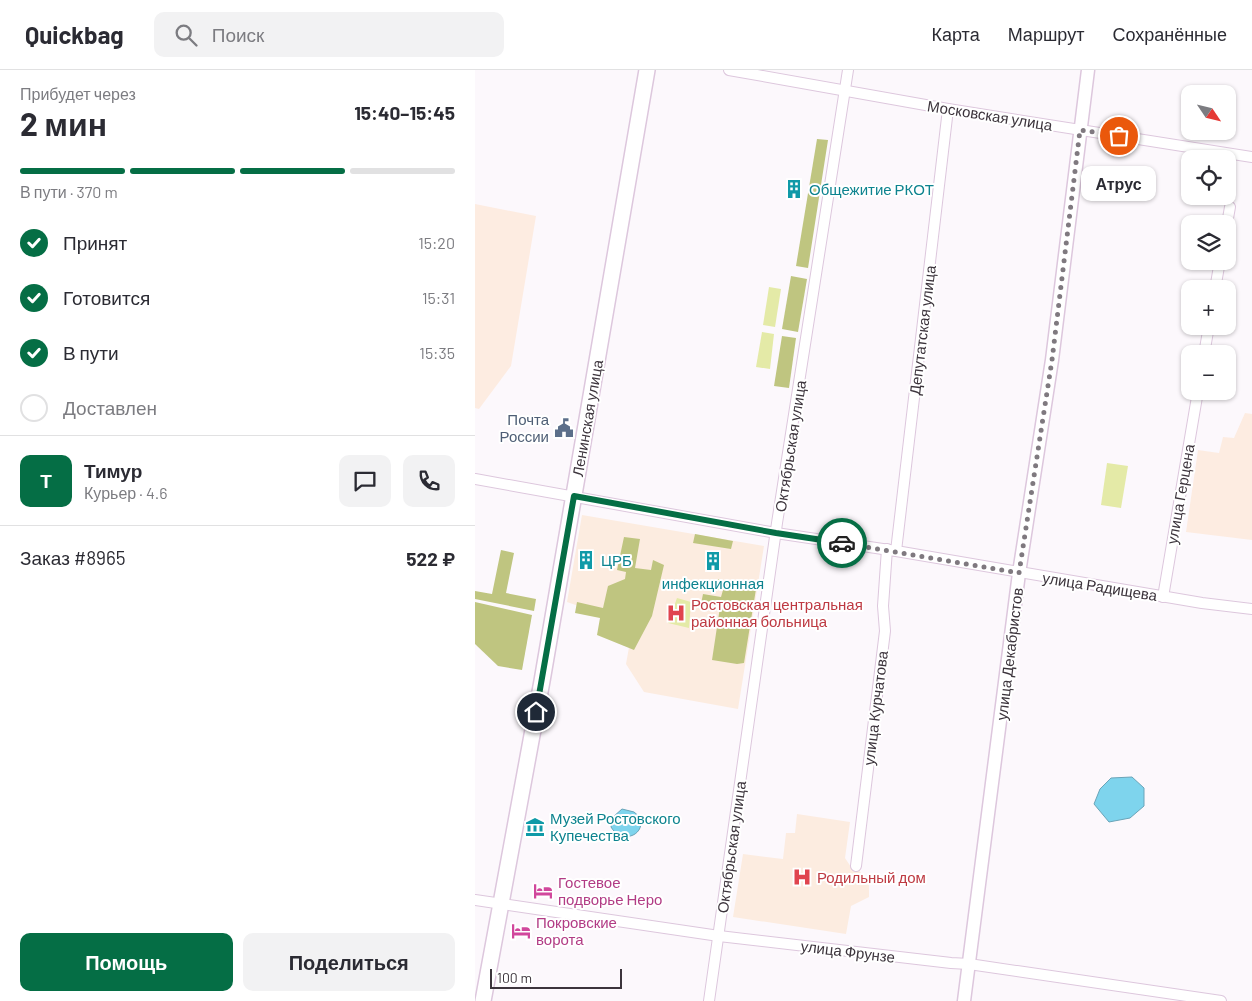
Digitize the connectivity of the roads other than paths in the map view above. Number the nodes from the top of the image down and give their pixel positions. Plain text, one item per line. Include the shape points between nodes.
1 (647, 70) edge
2 (729, 70) edge
3 (848, 70) edge
4 (1088, 70) edge
5 (846, 90) junction
6 (948, 109) junction
7 (1080, 130) junction
8 (1252, 157) edge
9 (1230, 207) dead end
10 (1229, 215) edge
11 (1196, 400) edge
12 (475, 479) edge
13 (574, 496) junction
14 (776, 533) junction
15 (891, 550) junction
16 (1019, 573) junction
17 (1163, 596) junction
18 (1252, 609) edge
19 (856, 866) dead end
20 (475, 900) edge
21 (500, 904) junction
22 (719, 936) junction
23 (969, 964) junction
24 (483, 1001) edge
25 (709, 1001) edge
26 (964, 1001) edge
27 (1221, 1001) edge

1 - 13 main road, Ленинская улица
2 - 5 street, Московская улица
3 - 5 street, Октябрьская улица
4 - 7 street, улица Декабристов
5 - 6 street, Московская улица
5 - 14 street, Октябрьская улица
6 - 7 street, Московская улица
6 - 15 street, Депутатская улица
7 - 8 street, Московская улица
7 - 16 street, улица Декабристов via 1052,360
9 - 10 street
11 - 17 street, улица Герцена
12 - 13 street, улица Радищева
13 - 14 street, улица Радищева
13 - 21 main road, Ленинская улица
14 - 15 street, улица Радищева
14 - 22 street, Октябрьская улица
15 - 16 street, улица Радищева
15 - 19 street, улица Курчатова via 883,606 885,631
16 - 17 street, улица Радищева
16 - 23 street, улица Декабристов
17 - 18 street, улица Радищева
20 - 21 street, улица Фрунзе
21 - 22 street, улица Фрунзе
21 - 24 main road, Ленинская улица
22 - 23 street, улица Фрунзе
22 - 25 street, Октябрьская улица
23 - 26 street, улица Декабристов
23 - 27 street, улица Фрунзе

